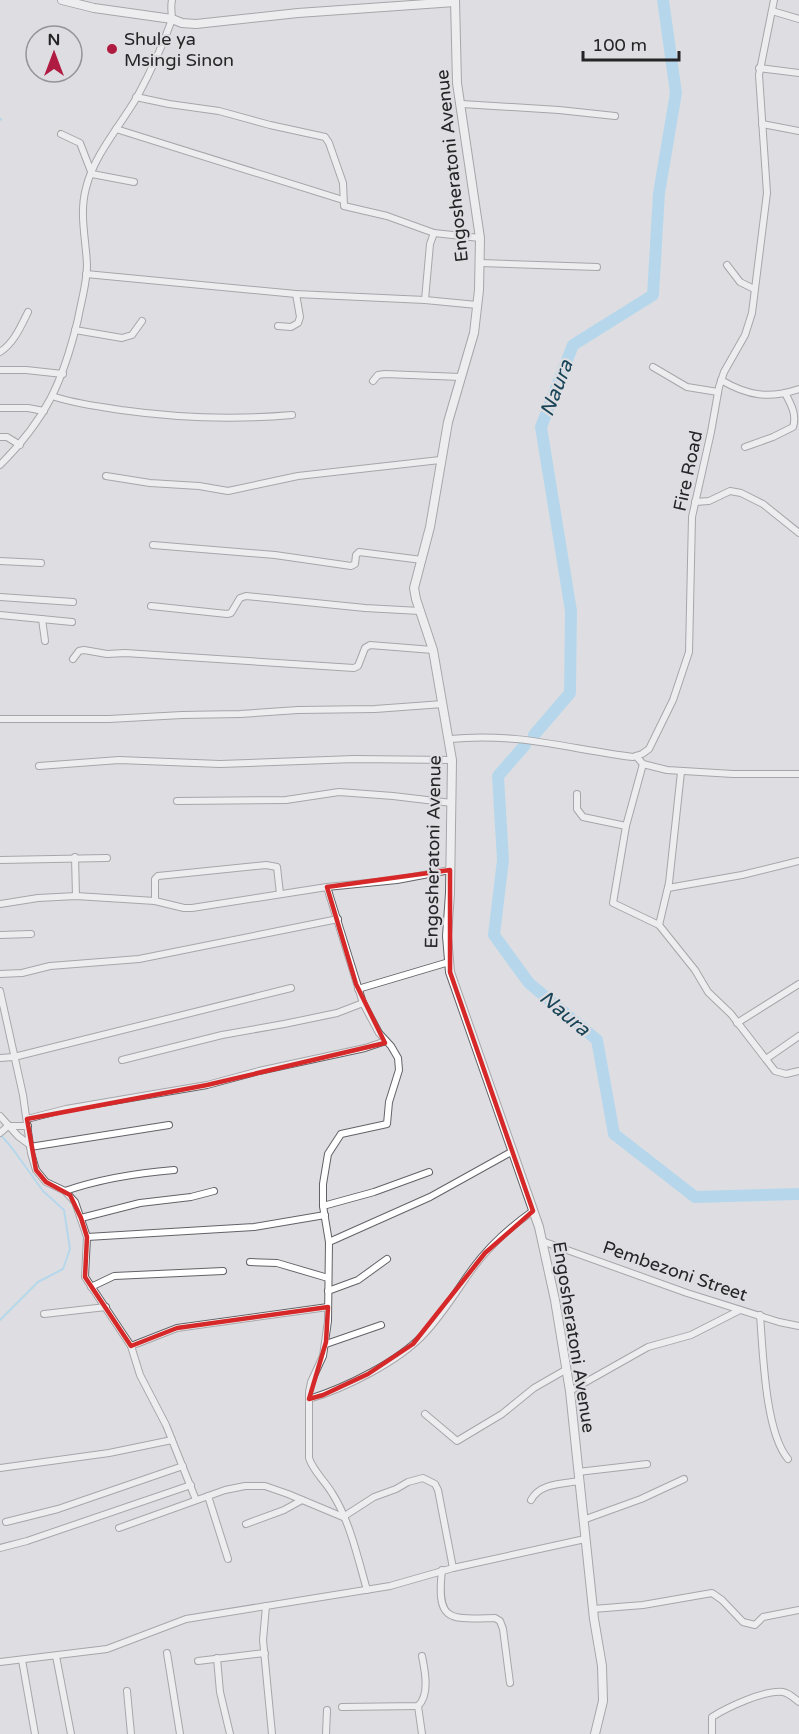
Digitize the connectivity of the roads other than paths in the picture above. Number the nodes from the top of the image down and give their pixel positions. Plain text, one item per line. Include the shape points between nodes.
1 (62, 0) edge
2 (172, 0) edge
3 (774, 0) edge
4 (455, 1) edge
5 (772, 10) junction
6 (172, 19) junction
7 (799, 19) edge
8 (759, 68) junction
9 (799, 73) edge
10 (136, 97) junction
11 (462, 104) junction
12 (615, 116) dead end
13 (762, 123) junction
14 (116, 129) junction
15 (799, 131) edge
16 (61, 134) dead end
17 (92, 174) junction
18 (135, 182) dead end
19 (343, 200) junction
20 (434, 233) junction
21 (480, 238) junction
22 (480, 263) junction
23 (727, 265) dead end
24 (597, 267) dead end
25 (86, 274) junction
26 (754, 289) junction
27 (296, 294) junction
28 (425, 300) junction
29 (477, 305) junction
30 (28, 312) dead end
31 (142, 321) dead end
32 (278, 326) dead end
33 (75, 330) junction
34 (0, 352) edge
35 (653, 367) dead end
36 (0, 370) edge
37 (63, 374) junction
38 (461, 377) junction
39 (721, 380) junction
40 (373, 381) dead end
41 (799, 389) edge
42 (718, 392) junction
43 (785, 393) junction
44 (52, 396) junction
45 (0, 408) edge
46 (44, 411) junction
47 (292, 415) dead end
48 (0, 437) edge
49 (20, 445) junction
50 (745, 447) dead end
51 (440, 460) junction
52 (0, 465) edge
53 (106, 476) dead end
54 (694, 502) junction
55 (799, 533) edge
56 (153, 545) dead end
57 (422, 560) junction
58 (0, 561) edge
59 (41, 563) dead end
60 (0, 597) edge
61 (73, 602) dead end
62 (151, 606) dead end
63 (420, 611) junction
64 (0, 615) edge
65 (42, 619) junction
66 (72, 622) dead end
67 (45, 641) dead end
68 (433, 650) junction
69 (73, 659) dead end
70 (443, 704) junction
71 (0, 719) edge
72 (450, 739) junction
73 (636, 756) junction
74 (452, 760) junction
75 (643, 764) junction
76 (39, 766) dead end
77 (681, 772) junction
78 (799, 774) edge
79 (577, 794) dead end
80 (177, 801) dead end
81 (452, 803) junction
82 (626, 826) junction
83 (75, 857) junction
84 (106, 858) dead end
85 (0, 860) edge
86 (799, 861) edge
87 (450, 870) junction
88 (327, 887) junction
89 (668, 888) junction
90 (280, 894) junction
91 (76, 896) junction
92 (155, 901) junction
93 (0, 904) edge
94 (338, 919) junction
95 (660, 925) junction
96 (31, 934) dead end
97 (0, 935) edge
98 (448, 962) junction
99 (0, 974) edge
100 (799, 984) edge
101 (291, 988) dead end
102 (358, 989) junction
103 (0, 991) edge
104 (363, 1003) junction
105 (737, 1023) junction
106 (799, 1036) edge
107 (386, 1041) junction
108 (14, 1057) junction
109 (0, 1058) edge
110 (766, 1059) junction
111 (122, 1060) dead end
112 (799, 1071) edge
113 (0, 1116) edge
114 (27, 1122) junction
115 (169, 1125) dead end
116 (8, 1126) junction
117 (0, 1133) edge
118 (30, 1146) junction
119 (513, 1151) junction
120 (174, 1170) dead end
121 (429, 1172) dead end
122 (65, 1191) junction
123 (214, 1191) dead end
124 (323, 1206) junction
125 (533, 1211) junction
126 (325, 1215) junction
127 (81, 1218) junction
128 (87, 1237) junction
129 (542, 1241) junction
130 (329, 1242) junction
131 (387, 1259) dead end
132 (250, 1262) dead end
133 (223, 1271) dead end
134 (328, 1278) junction
135 (91, 1287) junction
136 (328, 1291) junction
137 (106, 1307) junction
138 (328, 1307) junction
139 (740, 1310) junction
140 (44, 1314) dead end
141 (760, 1315) junction
142 (381, 1324) dead end
143 (799, 1326) edge
144 (326, 1344) junction
145 (130, 1346) junction
146 (567, 1369) junction
147 (570, 1391) junction
148 (309, 1399) junction
149 (425, 1414) dead end
150 (172, 1440) junction
151 (788, 1459) dead end
152 (647, 1464) dead end
153 (183, 1466) junction
154 (0, 1468) edge
155 (579, 1476) junction
156 (684, 1479) dead end
157 (191, 1485) junction
158 (208, 1496) junction
159 (196, 1500) junction
160 (302, 1500) junction
161 (531, 1500) dead end
162 (343, 1517) junction
163 (583, 1520) junction
164 (6, 1522) dead end
165 (246, 1524) dead end
166 (119, 1528) dead end
167 (585, 1539) junction
168 (0, 1548) edge
169 (228, 1559) dead end
170 (453, 1568) junction
171 (442, 1570) junction
172 (367, 1590) junction
173 (266, 1606) junction
174 (593, 1609) junction
175 (799, 1610) edge
176 (167, 1653) dead end
177 (265, 1653) junction
178 (56, 1656) junction
179 (422, 1656) dead end
180 (217, 1658) junction
181 (22, 1660) junction
182 (198, 1661) dead end
183 (0, 1662) edge
184 (510, 1683) dead end
185 (127, 1690) dead end
186 (799, 1702) edge
187 (418, 1706) junction
188 (342, 1707) dead end
189 (327, 1710) dead end
190 (35, 1734) edge
191 (71, 1734) edge
192 (131, 1734) edge
193 (180, 1734) edge
194 (230, 1734) edge
195 (272, 1734) edge
196 (326, 1734) edge
197 (422, 1734) edge
198 (595, 1734) edge
199 (712, 1734) edge

1 - 6 street
2 - 6 street
3 - 5 street, Fire Road
4 - 6 street via 211,23
4 - 11 street, Engosheratoni Avenue via 457,83
5 - 7 street
5 - 8 street, Fire Road
6 - 10 street
8 - 9 street
8 - 13 street, Fire Road
10 - 14 street
10 - 19 street via 219,111 325,137 343,183
11 - 12 street
11 - 21 street, Engosheratoni Avenue
13 - 15 street
13 - 26 street, Fire Road via 766,203
14 - 17 street
14 - 19 street
16 - 17 street via 80,143
17 - 18 street
17 - 25 street via 83,202
19 - 20 street via 346,208 387,216
20 - 21 street
20 - 28 street
21 - 22 street, Engosheratoni Avenue
22 - 24 street
22 - 29 street, Engosheratoni Avenue
23 - 26 street via 740,282
25 - 27 street
25 - 33 street
26 - 39 street, Fire Road via 749,327
27 - 28 street
27 - 32 street via 298,323
28 - 29 street
29 - 38 street, Engosheratoni Avenue via 474,333
30 - 34 street via 18,333
31 - 33 street via 132,334 122,338
33 - 37 street
35 - 42 street via 687,387
36 - 37 street
37 - 44 street
38 - 40 street via 385,374
38 - 51 street, Engosheratoni Avenue
39 - 42 street, Fire Road
39 - 43 street via 753,395
41 - 43 street
42 - 54 street, Fire Road
43 - 50 street via 792,407 794,427
44 - 46 street
44 - 47 street via 87,406 170,416
45 - 46 street
46 - 49 street
48 - 49 street
49 - 52 street
51 - 53 street via 298,476 228,491
51 - 57 street, Engosheratoni Avenue
54 - 55 street via 709,501 730,491 741,492
54 - 73 street, Fire Road via 687,661 654,741
56 - 57 street via 351,566 359,552
57 - 63 street, Engosheratoni Avenue via 414,588
58 - 59 street
60 - 61 street
62 - 63 street via 229,614 246,596
63 - 68 street, Engosheratoni Avenue
64 - 65 street
65 - 66 street
65 - 67 street
68 - 69 street via 370,645 354,668 84,650
68 - 70 street, Engosheratoni Avenue
70 - 71 street via 109,719
70 - 72 street, Engosheratoni Avenue
72 - 73 street via 518,738
72 - 74 street, Engosheratoni Avenue
73 - 75 street
74 - 76 street via 220,764 119,760
74 - 81 street, Engosheratoni Avenue
75 - 77 street
75 - 82 street
77 - 78 street
77 - 89 street
79 - 82 street via 577,809 584,817
80 - 81 street via 286,800 350,792
81 - 87 street, Engosheratoni Avenue
82 - 95 street via 613,903
83 - 84 street
83 - 85 street
83 - 91 street
86 - 89 street
87 - 88 street
87 - 98 street, Engosheratoni Avenue
88 - 90 street
88 - 94 street
89 - 95 street
90 - 92 street via 192,908
90 - 92 street via 277,867 266,865 158,876
91 - 92 street
91 - 93 street
94 - 99 street via 139,959
94 - 102 street
95 - 105 street via 708,992
96 - 97 street
98 - 102 street
98 - 119 street, Engosheratoni Avenue
100 - 105 street
101 - 108 street
102 - 104 street
103 - 108 street
104 - 107 street
104 - 111 street via 337,1013 222,1035
105 - 110 street
106 - 110 street
107 - 114 street via 207,1085 66,1109
107 - 124 street via 396,1052 399,1063 388,1102 387,1124 341,1134 328,1154
108 - 109 street
108 - 114 street
110 - 112 street via 780,1074
113 - 116 street
114 - 116 street
114 - 118 street
115 - 118 street
116 - 117 street
116 - 118 street
118 - 122 street via 40,1176
119 - 125 street, Engosheratoni Avenue
119 - 130 street via 422,1201
120 - 122 street via 87,1183
121 - 124 street
122 - 127 street
123 - 127 street
124 - 126 street
125 - 129 street, Engosheratoni Avenue
125 - 148 street via 485,1253 413,1344 368,1374
126 - 128 street via 254,1227
126 - 130 street
127 - 128 street
128 - 135 street via 84,1273
129 - 139 street, Pembezoni Street
129 - 146 street, Engosheratoni Avenue
130 - 134 street
131 - 136 street via 357,1280
132 - 134 street via 277,1263
133 - 135 street via 114,1276
134 - 136 street
135 - 137 street
136 - 138 street
137 - 140 street
137 - 145 street
138 - 144 street
138 - 145 street via 177,1328
139 - 141 street, Pembezoni Street
139 - 147 street via 691,1335 648,1347
141 - 143 street, Pembezoni Street
141 - 151 street via 773,1422 777,1441
142 - 144 street
144 - 148 street via 311,1382
145 - 150 street
146 - 147 street, Engosheratoni Avenue
146 - 149 street via 457,1441
147 - 155 street, Engosheratoni Avenue
148 - 162 street via 309,1458
150 - 153 street
150 - 154 street
152 - 155 street
153 - 157 street
153 - 164 street via 58,1509
155 - 161 street via 543,1487
155 - 163 street, Engosheratoni Avenue
156 - 163 street
157 - 159 street
157 - 168 street
158 - 159 street
158 - 160 street via 245,1486 265,1486
158 - 169 street
159 - 166 street
160 - 162 street
160 - 165 street
162 - 170 street via 408,1482 430,1480 438,1490
162 - 172 street
163 - 167 street, Engosheratoni Avenue
167 - 170 street
167 - 174 street, Engosheratoni Avenue
170 - 171 street
171 - 172 street
171 - 184 street via 441,1603 446,1612 454,1618 500,1621
172 - 173 street
173 - 177 street
173 - 178 street via 186,1618 107,1649
174 - 175 street via 643,1605 704,1593 717,1595 750,1625 763,1617
174 - 198 street, Engosheratoni Avenue via 604,1686
176 - 193 street
177 - 180 street
177 - 195 street
178 - 181 street
178 - 191 street
179 - 187 street via 426,1679
180 - 182 street
180 - 194 street
181 - 183 street
181 - 190 street
185 - 192 street
186 - 199 street via 783,1692 760,1695 712,1717
187 - 188 street
187 - 197 street
189 - 196 street

